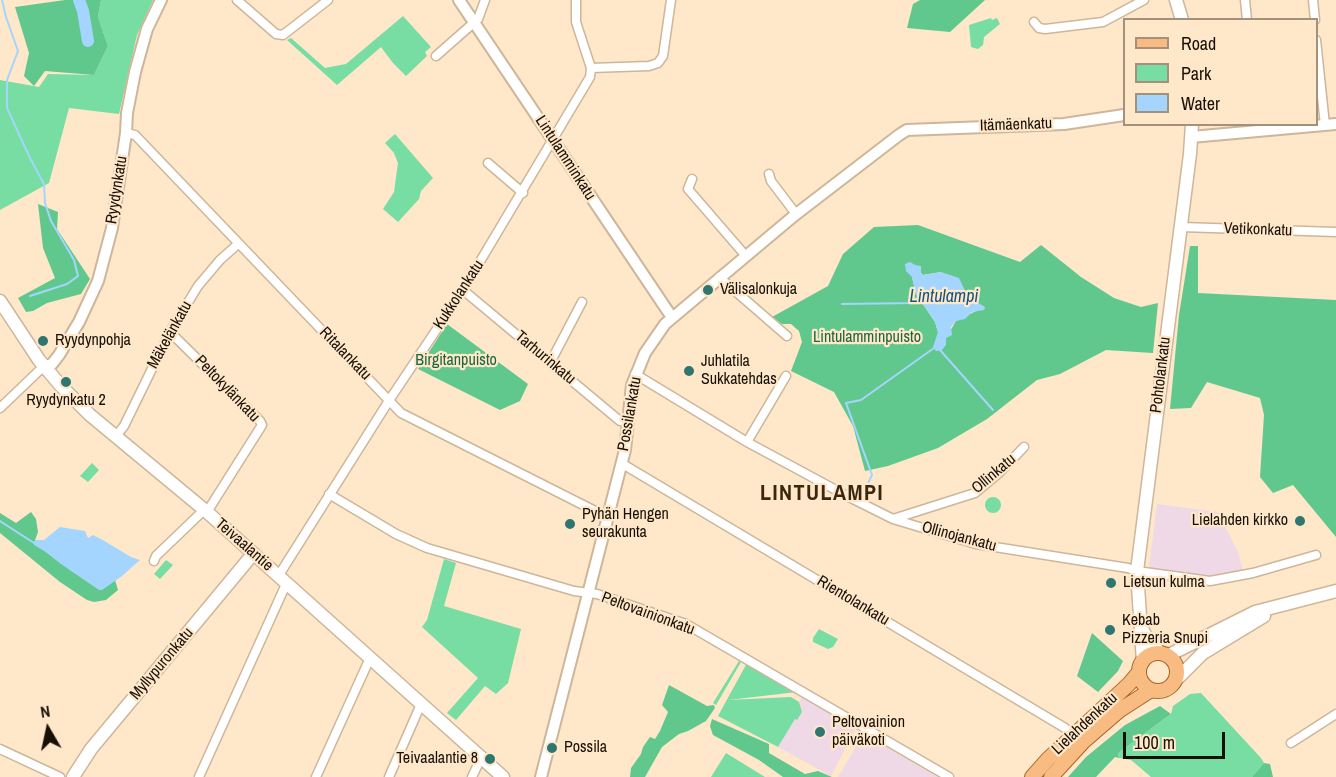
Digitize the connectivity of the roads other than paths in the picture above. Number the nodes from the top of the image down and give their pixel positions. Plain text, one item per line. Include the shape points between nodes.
1 (161, 0) edge
2 (237, 0) edge
3 (328, 0) edge
4 (459, 0) edge
5 (485, 0) edge
6 (576, 0) edge
7 (671, 0) edge
8 (1144, 0) edge
9 (1176, 0) edge
10 (1245, 0) edge
11 (1313, 0) edge
12 (1181, 18) edge
13 (1247, 18) edge
14 (1315, 18) edge
15 (475, 22) junction
16 (1034, 22) dead end
17 (1318, 47) edge
18 (436, 56) dead end
19 (591, 68) junction
20 (1123, 115) edge
21 (1330, 125) edge
22 (1306, 126) edge
23 (1258, 128) edge
24 (907, 130) joint
25 (1192, 131) edge
26 (126, 133) junction
27 (554, 141) junction
28 (488, 163) dead end
29 (769, 174) dead end
30 (692, 179) dead end
31 (523, 192) junction
32 (796, 214) junction
33 (1181, 227) junction
34 (1336, 232) edge
35 (238, 244) junction
36 (745, 255) junction
37 (719, 278) junction
38 (463, 290) junction
39 (0, 301) edge
40 (582, 302) dead end
41 (671, 316) junction
42 (170, 332) junction
43 (787, 336) dead end
44 (550, 363) junction
45 (44, 366) junction
46 (635, 374) junction
47 (786, 376) dead end
48 (390, 399) junction
49 (0, 408) edge
50 (628, 422) junction
51 (116, 436) junction
52 (747, 442) junction
53 (1024, 447) dead end
54 (621, 463) junction
55 (329, 494) junction
56 (206, 511) junction
57 (607, 517) junction
58 (892, 519) junction
59 (254, 554) junction
60 (1316, 555) dead end
61 (154, 561) dead end
62 (1137, 571) junction
63 (283, 579) junction
64 (1334, 591) edge
65 (586, 593) junction
66 (1284, 605) junction
67 (1141, 625) junction
68 (1164, 655) junction
69 (370, 658) junction
70 (1141, 667) junction
71 (1176, 680) junction
72 (1151, 690) junction
73 (421, 704) junction
74 (1336, 714) edge
75 (1078, 739) junction
76 (1291, 743) dead end
77 (0, 749) edge
78 (481, 758) junction
79 (60, 777) edge
80 (73, 777) edge
81 (199, 777) edge
82 (316, 777) edge
83 (389, 777) edge
84 (471, 777) edge
85 (503, 777) edge
86 (541, 777) edge
87 (949, 777) edge
88 (1032, 777) edge
89 (1051, 777) edge

1 - 26 street, Ryydynkatu via 143,42
2 - 3 street via 276,34 283,35
4 - 15 street, Lintulamminkatu
5 - 15 street
6 - 19 street via 576,22
7 - 19 street via 663,56 658,63
8 - 16 street via 1103,22 1045,29
9 - 12 main road
10 - 13 street
11 - 14 street
15 - 18 street
15 - 27 street, Lintulamminkatu
17 - 21 street
19 - 27 street, Kukkolankatu via 591,77
20 - 24 street, Itämäenkatu via 1064,124
22 - 23 street
23 - 25 street
24 - 32 street, Possilankatu
25 - 33 main road, Pohtolankatu
26 - 35 street, Ritalankatu via 135,135
26 - 45 street, Ryydynkatu via 112,228 98,280 59,355 52,364
27 - 31 street, Kukkolankatu
27 - 41 street, Lintulamminkatu
28 - 31 street
29 - 32 street
30 - 36 street via 688,189
31 - 38 street, Kukkolankatu
32 - 36 street, Possilankatu
33 - 34 street, Vetikonkatu
33 - 62 main road, Pohtolankatu
35 - 42 street, Mäkelänkatu via 198,286
35 - 48 street, Ritalankatu
36 - 37 street, Possilankatu
37 - 41 street, Possilankatu
37 - 43 street
38 - 44 street, Tarhurinkatu
38 - 48 street, Kukkolankatu
39 - 45 main road, Teivaalantie
40 - 44 street
41 - 46 street, Possilankatu via 650,343
42 - 51 street, Mäkelänkatu
42 - 56 street, Peltokylänkatu via 262,425
44 - 50 street, Tarhurinkatu via 620,421
45 - 49 street
45 - 51 main road, Teivaalantie via 90,415
46 - 50 street, Possilankatu
46 - 52 street, Ollinojankatu
47 - 52 street
48 - 55 street, Kukkolankatu
48 - 57 street, Ritalankatu via 401,413
50 - 54 street, Possilankatu
51 - 56 main road, Teivaalantie
52 - 58 street, Ollinojankatu
53 - 58 street, Ollinkatu via 975,494
54 - 57 street, Possilankatu
54 - 75 street, Rientolankatu
55 - 63 street, Kukkolankatu
55 - 65 street, Peltovainionkatu via 427,548
56 - 59 main road, Teivaalantie
56 - 61 street
57 - 65 street, Possilankatu
58 - 62 street, Ollinojankatu via 976,544
59 - 63 main road, Teivaalantie
59 - 80 main road, Myllypuronkatu via 91,749
60 - 62 street, Ollinojankatu via 1210,581
62 - 67 main road, Pohtolankatu
63 - 69 main road, Teivaalantie
63 - 81 street, Kukkolankatu
64 - 66 main road
65 - 86 street, Possilankatu
65 - 87 street, Peltovainionkatu via 686,624
66 - 68 main road via 1255,612
66 - 71 main road via 1203,653
67 - 68 main road, Pohtolankatu via 1147,638
67 - 70 main road, Pohtolankatu
68 - 70 main road via 1150,655
68 - 71 main road via 1175,664
69 - 73 main road, Teivaalantie
69 - 82 street
70 - 72 main road via 1142,682
70 - 75 main road, Lielahdenkatu
71 - 72 main road via 1166,689
72 - 75 main road, Lielahdenkatu
73 - 78 main road, Teivaalantie
73 - 83 street
74 - 76 street
75 - 88 main road, Lielahdenkatu
75 - 89 main road, Lielahdenkatu
77 - 79 street
78 - 84 street
78 - 85 main road, Teivaalantie

